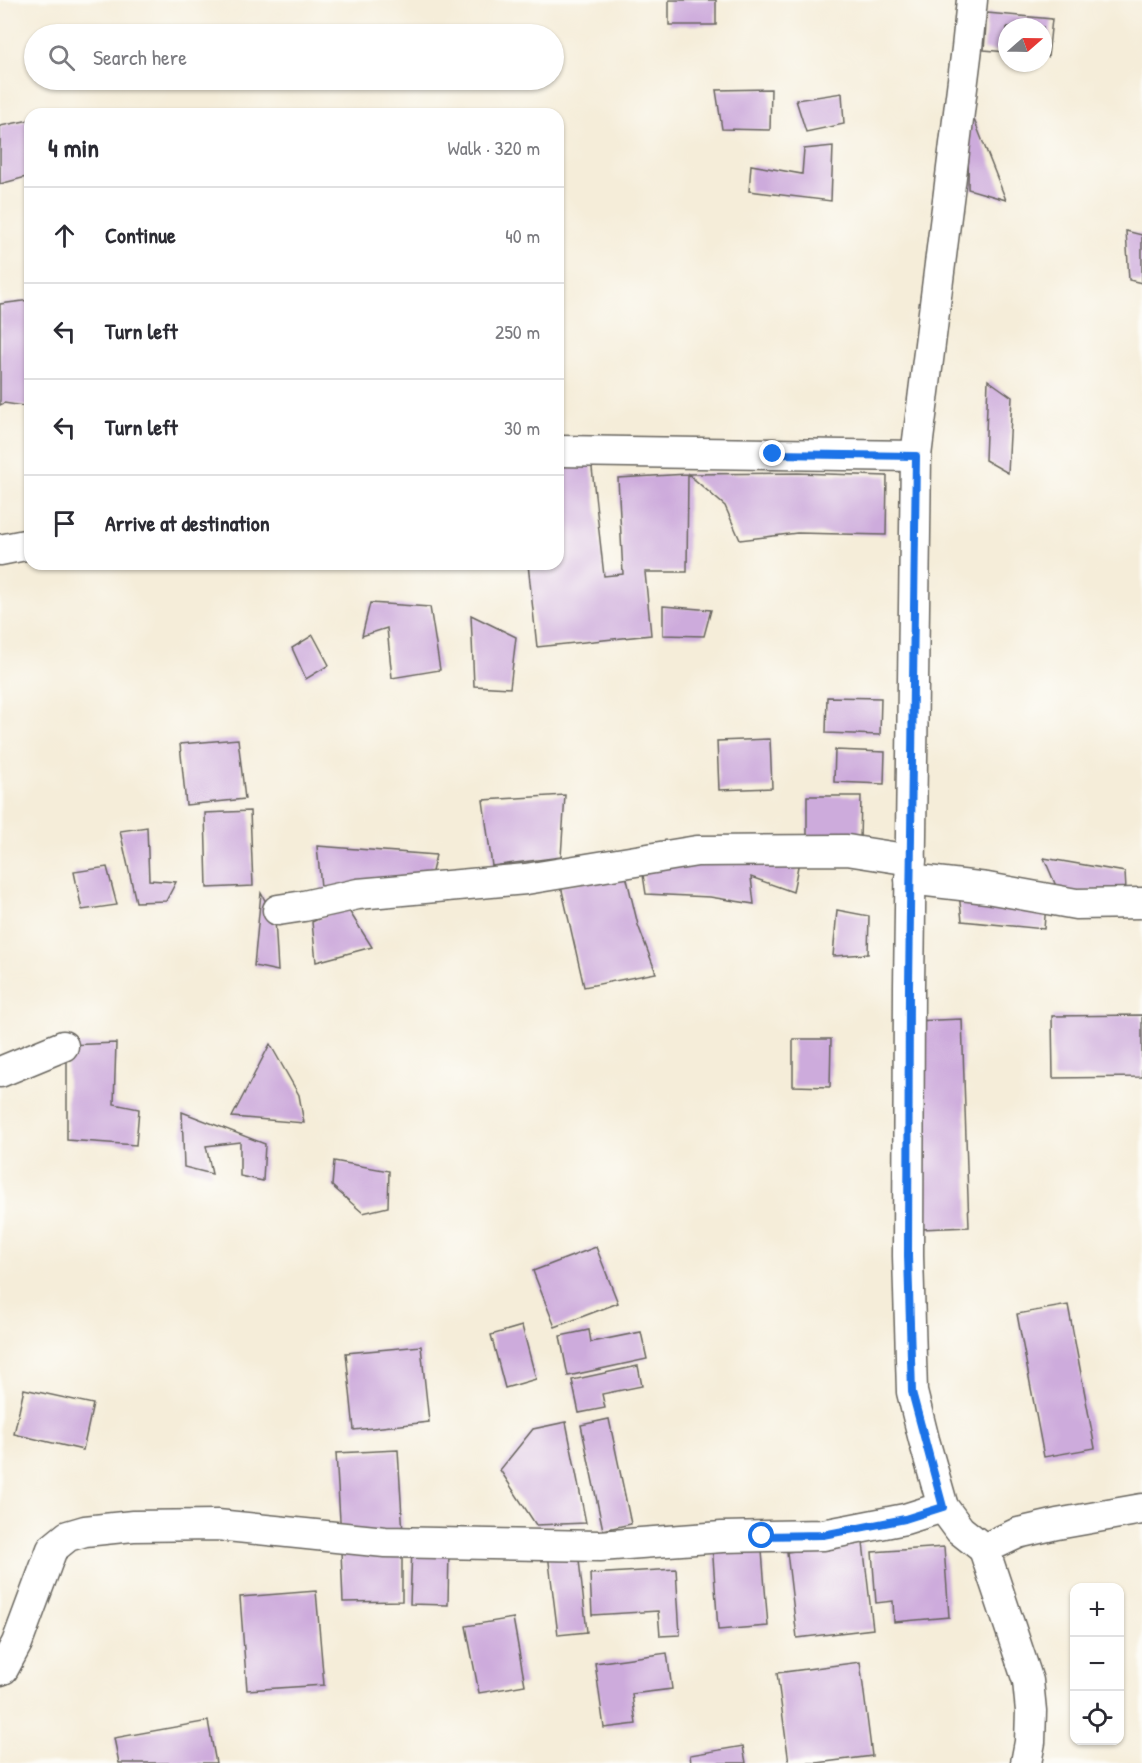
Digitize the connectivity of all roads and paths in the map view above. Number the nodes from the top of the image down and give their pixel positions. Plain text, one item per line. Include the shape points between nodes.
1 (972, 0) edge
2 (564, 451) edge
3 (916, 456) junction
4 (24, 545) edge
5 (0, 550) edge
6 (910, 870) junction
7 (1142, 903) edge
8 (278, 910) dead end
9 (63, 1046) dead end
10 (0, 1072) edge
11 (943, 1507) junction
12 (1142, 1509) edge
13 (984, 1549) junction
14 (0, 1670) edge
15 (1026, 1763) edge

1 - 3 street
2 - 3 street
3 - 6 street
4 - 5 street
6 - 7 street via 1076,904
6 - 8 street via 847,850 697,851 526,879 358,894
6 - 11 street via 908,1256 912,1392
9 - 10 street
11 - 13 street via 960,1530
11 - 14 street via 905,1519 823,1535 600,1546 386,1542 217,1525 85,1531 68,1536 52,1549 17,1643
12 - 13 street via 1018,1533
13 - 15 street via 1028,1681 1031,1711

